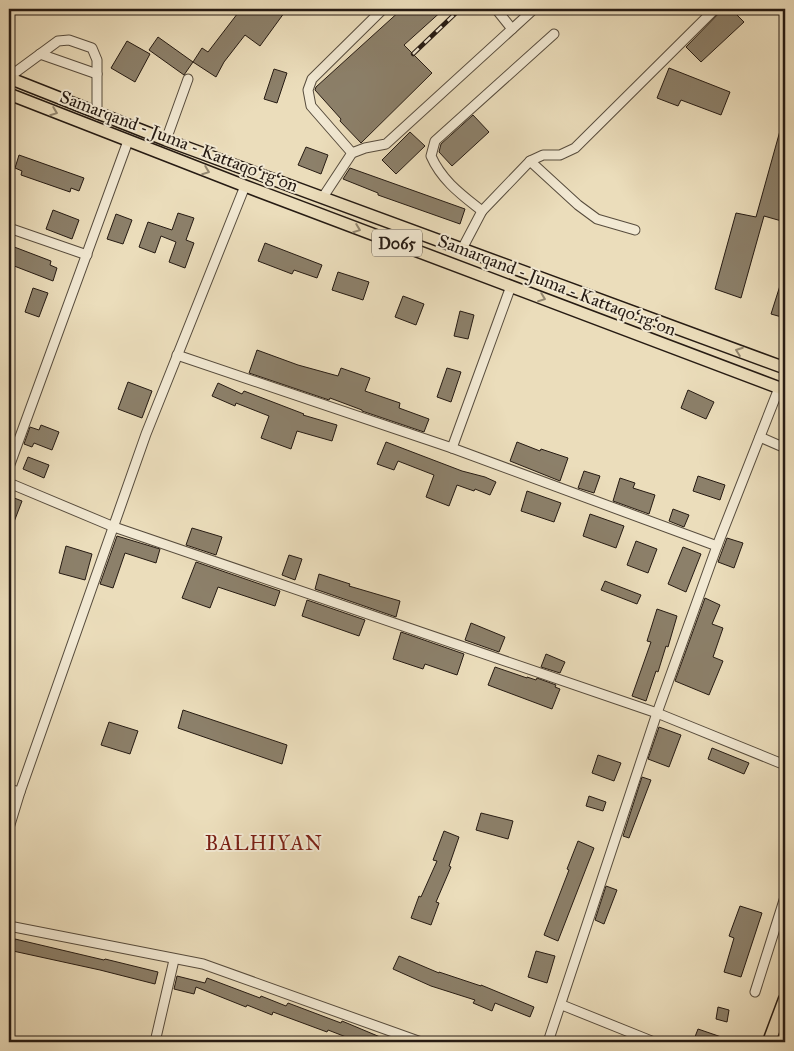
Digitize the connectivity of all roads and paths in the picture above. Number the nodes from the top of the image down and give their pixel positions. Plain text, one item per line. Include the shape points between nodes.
1 (384, 9) edge
2 (496, 9) edge
3 (534, 9) edge
4 (715, 9) edge
5 (512, 29) junction
6 (554, 34) dead end
7 (40, 54) junction
8 (97, 74) junction
9 (9, 77) edge
10 (188, 79) dead end
11 (9, 94) edge
12 (97, 114) junction
13 (166, 140) junction
14 (128, 141) junction
15 (352, 153) junction
16 (530, 161) junction
17 (245, 186) junction
18 (324, 197) junction
19 (482, 211) junction
20 (9, 228) edge
21 (634, 230) dead end
22 (462, 249) junction
23 (86, 255) junction
24 (511, 286) junction
25 (177, 355) junction
26 (785, 368) edge
27 (782, 389) edge
28 (760, 436) junction
29 (452, 448) junction
30 (785, 448) edge
31 (9, 467) edge
32 (9, 483) edge
33 (114, 527) junction
34 (717, 546) junction
35 (657, 713) junction
36 (785, 765) edge
37 (9, 789) edge
38 (20, 792) junction
39 (9, 828) edge
40 (785, 897) edge
41 (9, 926) edge
42 (174, 960) junction
43 (755, 992) dead end
44 (785, 999) edge
45 (562, 1005) junction
46 (785, 1037) edge
47 (155, 1042) edge
48 (420, 1042) edge
49 (548, 1042) edge
50 (654, 1042) edge
51 (769, 1042) edge
52 (783, 1042) edge

1 - 15 street via 312,79 308,90 311,106
2 - 5 street
3 - 5 street
4 - 16 street via 575,148 560,155 543,155
5 - 15 street via 386,144
6 - 19 street via 435,141 431,156 435,166 447,182
7 - 8 street
7 - 8 street via 58,41 69,40 92,48 97,60
7 - 9 street
8 - 12 street
9 - 12 main road, Samarqand - Juma - Kattaqo‘rg‘on / D065
10 - 13 street
11 -> 14 main road, Samarqand - Juma - Kattaqo‘rg‘on / D065
12 - 13 main road, Samarqand - Juma - Kattaqo‘rg‘on / D065
13 - 18 main road, Samarqand - Juma - Kattaqo‘rg‘on / D065
14 -> 17 main road, Samarqand - Juma - Kattaqo‘rg‘on / D065
14 - 23 street
15 - 18 street
16 - 19 street
16 - 21 street via 597,219
17 -> 24 main road, Samarqand - Juma - Kattaqo‘rg‘on / D065
17 - 25 street
18 - 22 main road, Samarqand - Juma - Kattaqo‘rg‘on / D065
19 - 22 street
20 - 23 street
26 -> 22 main road, Samarqand - Juma - Kattaqo‘rg‘on / D065
23 - 31 street
24 -> 27 main road, Samarqand - Juma - Kattaqo‘rg‘on / D065
24 - 29 street
25 - 29 street
25 - 33 street
27 - 28 street
28 - 30 street
28 - 34 street
29 - 34 street
32 - 33 street
33 - 35 street
33 - 38 street
34 - 35 street
35 - 36 street
35 - 45 street
37 - 38 street
38 - 39 street
40 - 43 street
41 - 42 street
42 - 47 street
42 - 48 street via 203,964
44 - 51 highway
45 - 49 street
45 - 50 street
46 - 52 highway

